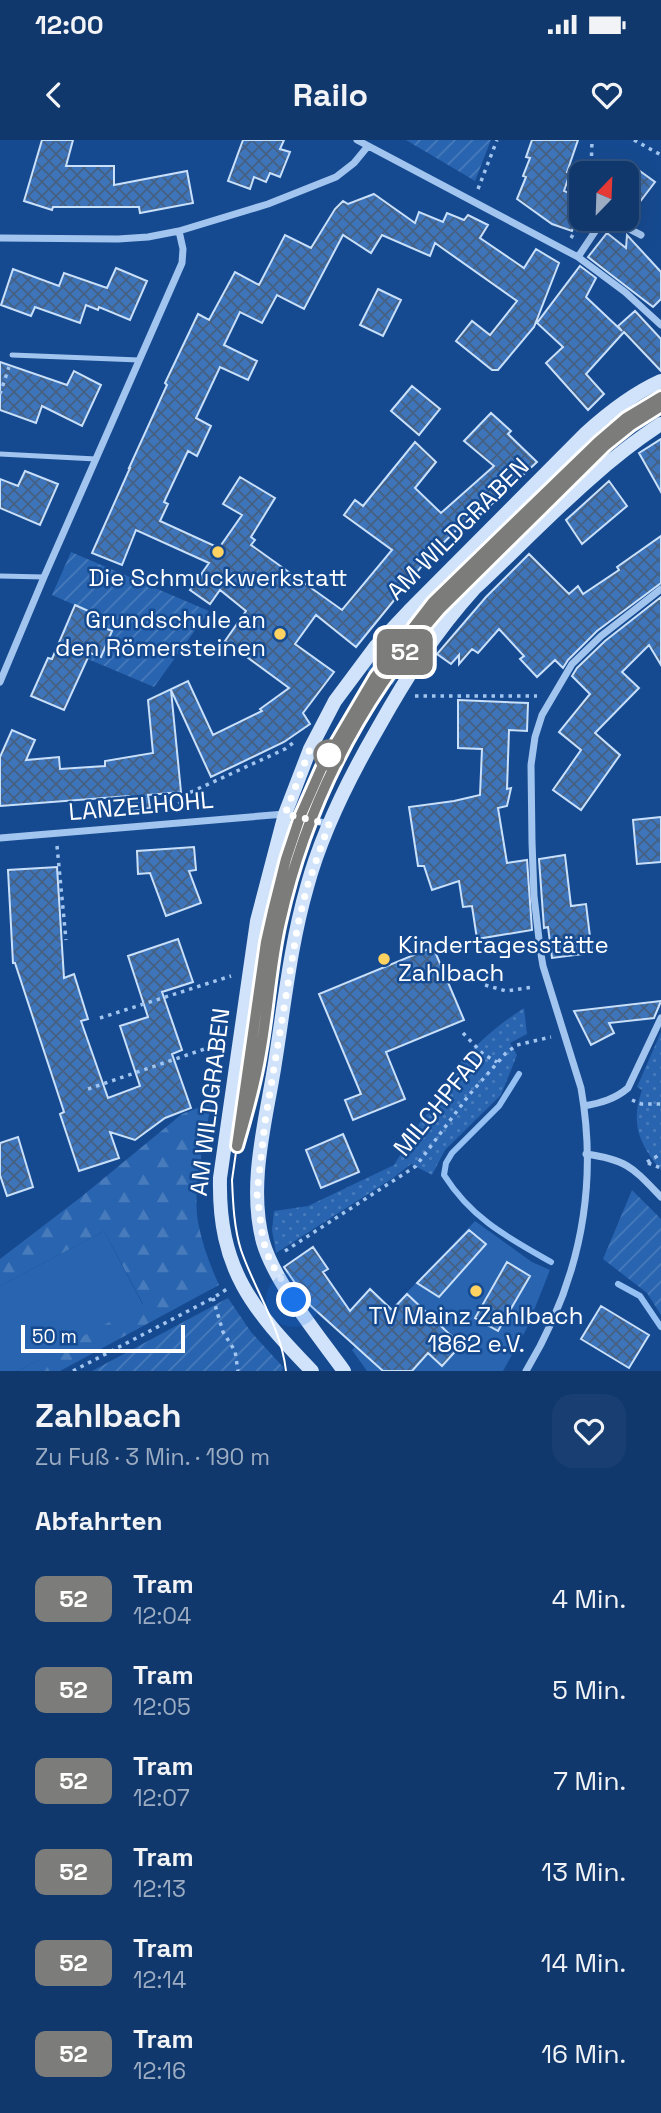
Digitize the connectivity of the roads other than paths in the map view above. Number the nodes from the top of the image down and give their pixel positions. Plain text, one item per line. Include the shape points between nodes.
1 (357, 140) edge
2 (368, 146) junction
3 (179, 231) junction
4 (640, 235) dead end
5 (0, 238) edge
6 (578, 257) junction
7 (661, 325) edge
8 (12, 355) road end
9 (139, 360) junction
10 (661, 381) edge
11 (661, 424) edge
12 (0, 454) edge
13 (96, 458) junction
14 (0, 576) edge
15 (44, 577) junction
16 (661, 589) edge
17 (0, 681) edge
18 (285, 814) junction
19 (329, 824) junction
20 (0, 838) edge
21 (661, 1018) edge
22 (584, 1107) junction
23 (586, 1154) junction
24 (661, 1197) edge
25 (342, 1369) edge
26 (312, 1371) edge
27 (526, 1371) edge

1 - 2 street
2 - 3 street via 335,177 268,204
2 - 6 street
3 - 5 street via 118,239
3 - 9 street via 182,263
4 - 6 street via 617,223 600,224
6 - 7 street
8 - 9 lane
9 - 13 street
10 - 18 street, AM WILDGRABEN via 612,410 585,434 376,646 323,721
11 - 19 street via 601,471 455,611 410,671
12 - 13 lane
13 - 15 street
14 - 15 lane
15 - 17 street
16 - 22 street via 572,664 542,715 535,737 531,765 534,896 543,966
18 - 19 street
18 - 20 street, LANZELHOHL
18 - 26 street, AM WILDGRABEN via 257,921 219,1201 233,1268 272,1329
19 - 25 street via 298,924 257,1194 270,1261
21 - 22 street via 628,1088 621,1095
22 - 23 street
23 - 24 street via 634,1168
23 - 27 street via 587,1185 577,1253 566,1289

